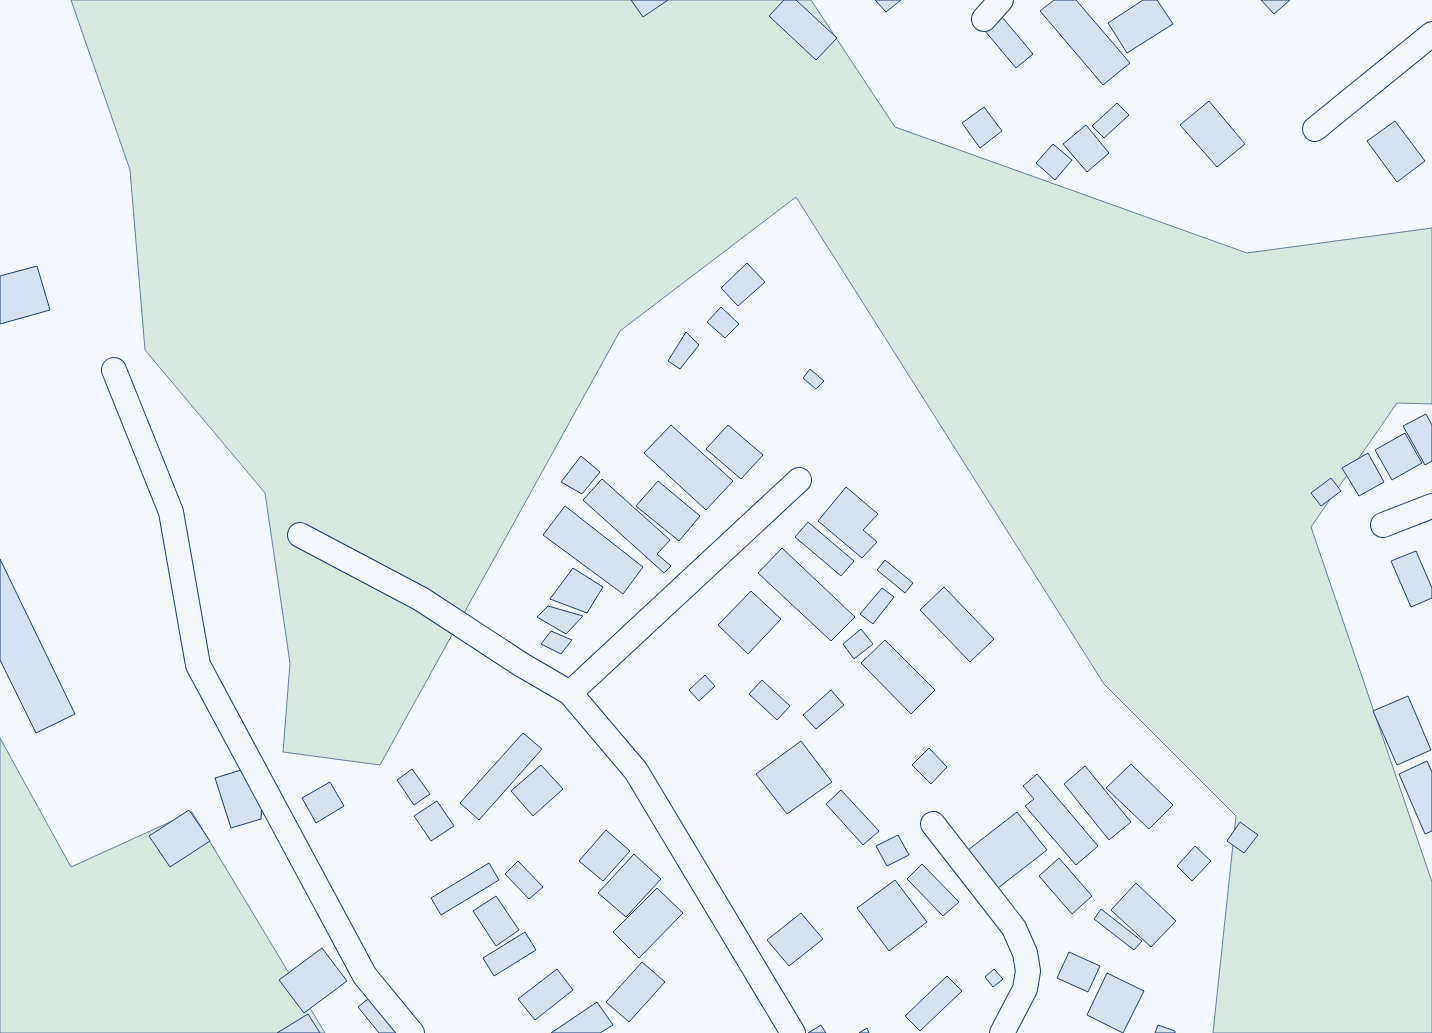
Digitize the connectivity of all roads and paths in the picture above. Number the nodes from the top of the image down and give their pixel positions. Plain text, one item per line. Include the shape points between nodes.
1 (1002, 0) edge
2 (984, 19) dead end
3 (1432, 34) edge
4 (1315, 129) dead end
5 (114, 370) dead end
6 (799, 480) dead end
7 (1432, 506) edge
8 (1383, 525) dead end
9 (300, 535) dead end
10 (570, 693) junction
11 (933, 824) dead end
12 (412, 1033) edge
13 (793, 1033) edge
14 (1002, 1033) edge

1 - 2 street
3 - 4 street
5 - 12 street via 171,512 198,666 365,976
6 - 10 street
7 - 8 street
9 - 10 street via 421,599
10 - 13 street via 636,771
11 - 14 street via 1014,928 1025,953 1028,971 1025,989

